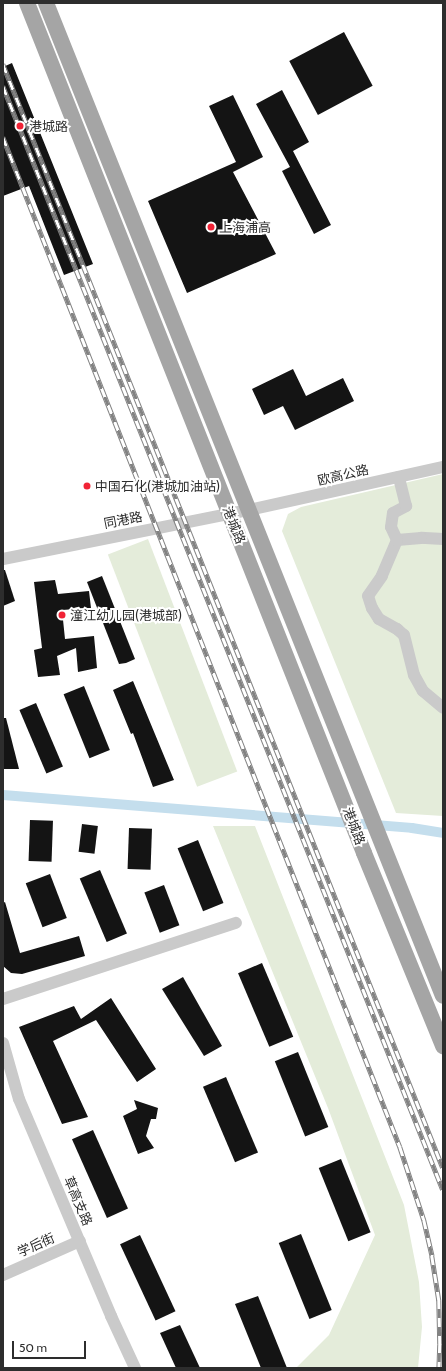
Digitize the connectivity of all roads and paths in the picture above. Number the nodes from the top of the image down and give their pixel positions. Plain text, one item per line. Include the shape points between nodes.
1 (27, 3) edge
2 (46, 3) edge
3 (443, 467) edge
4 (399, 477) junction
5 (249, 510) junction
6 (230, 513) junction
7 (443, 539) edge
8 (397, 540) junction
9 (3, 559) edge
10 (443, 708) edge
11 (236, 923) dead end
12 (443, 996) edge
13 (3, 999) edge
14 (3, 1043) edge
15 (443, 1046) edge
16 (80, 1241) junction
17 (3, 1275) edge
18 (135, 1368) edge

1 - 6 main road, 港城路
2 - 5 main road, 港城路
3 - 4 street, 欧高公路
4 - 5 street, 欧高公路
4 - 8 street via 406,506 393,513 391,527
5 - 6 street, 同港路
5 - 12 main road, 港城路
6 - 9 street, 同港路
6 - 15 main road, 港城路 via 364,854
7 - 8 street
8 - 10 street via 382,576 368,596 379,619 404,635 414,675 423,691
11 - 13 street
14 - 16 street, 草高支路 via 19,1099
16 - 17 street, 学后街
16 - 18 street, 草高支路

